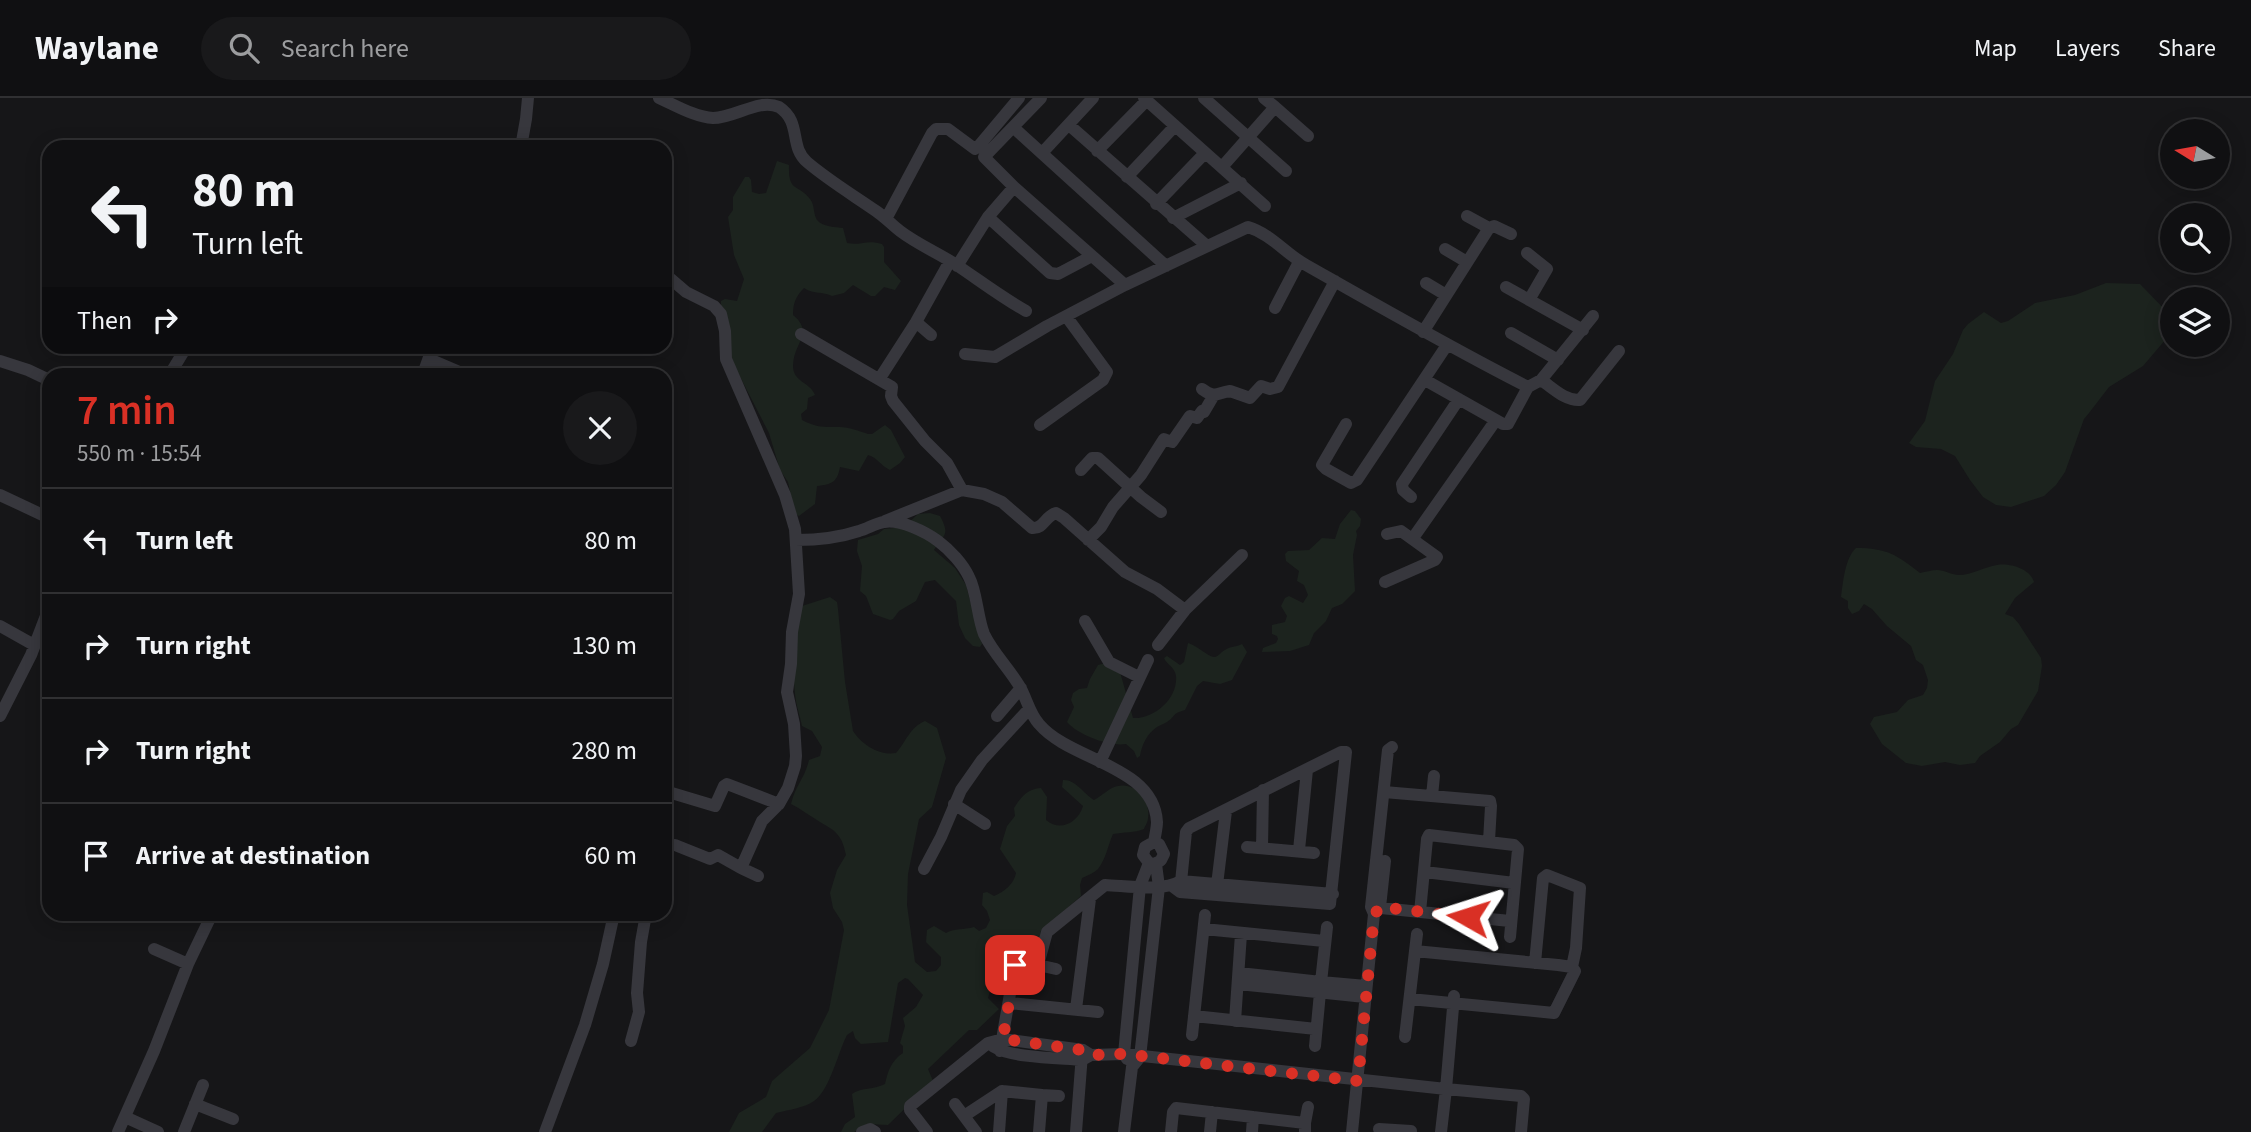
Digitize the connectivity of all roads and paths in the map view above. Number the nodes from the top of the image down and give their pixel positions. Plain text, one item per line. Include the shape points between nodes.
1 (527, 98) edge
2 (659, 98) edge
3 (1019, 98) edge
4 (1041, 98) edge
5 (1093, 98) edge
6 (1204, 98) edge
7 (1264, 98) edge
8 (1145, 99) edge
9 (1275, 107) junction
10 (1069, 125) junction
11 (1175, 126) junction
12 (1014, 128) junction
13 (1308, 136) dead end
14 (1248, 139) junction
15 (522, 140) edge
16 (1097, 151) junction
17 (980, 153) junction
18 (1042, 153) junction
19 (1205, 153) junction
20 (1222, 167) junction
21 (1286, 171) dead end
22 (1127, 177) junction
23 (1241, 183) junction
24 (1014, 187) junction
25 (1156, 204) junction
26 (1265, 206) dead end
27 (1467, 216) dead end
28 (988, 217) junction
29 (1173, 218) junction
30 (886, 219) junction
31 (1489, 228) junction
32 (1511, 234) dead end
33 (1207, 246) junction
34 (1445, 249) dead end
35 (1527, 253) dead end
36 (1092, 256) junction
37 (1299, 262) junction
38 (1467, 262) junction
39 (954, 263) junction
40 (1166, 265) junction
41 (672, 280) edge
42 (1335, 281) junction
43 (1426, 283) dead end
44 (1125, 285) junction
45 (1506, 287) dead end
46 (1446, 295) junction
47 (1529, 300) junction
48 (1275, 308) dead end
49 (1026, 311) dead end
50 (1066, 316) junction
51 (1594, 316) dead end
52 (916, 322) junction
53 (1583, 330) junction
54 (1423, 332) junction
55 (1511, 333) dead end
56 (801, 334) dead end
57 (931, 335) dead end
58 (1447, 345) junction
59 (1619, 351) dead end
60 (431, 354) edge
61 (965, 354) dead end
62 (429, 359) junction
63 (1558, 360) junction
64 (0, 361) edge
65 (425, 368) edge
66 (450, 368) edge
67 (42, 377) edge
68 (880, 378) junction
69 (1425, 380) junction
70 (1541, 380) junction
71 (1528, 387) junction
72 (1202, 389) dead end
73 (1214, 395) junction
74 (1459, 399) junction
75 (1496, 420) junction
76 (1346, 424) dead end
77 (1041, 425) dead end
78 (1081, 470) dead end
79 (1130, 487) junction
80 (962, 491) junction
81 (0, 495) edge
82 (1412, 497) dead end
83 (1161, 512) dead end
84 (42, 515) edge
85 (884, 522) junction
86 (1387, 534) dead end
87 (801, 535) junction
88 (1413, 538) junction
89 (1088, 540) junction
90 (1242, 555) dead end
91 (1385, 582) dead end
92 (1185, 610) junction
93 (1085, 621) dead end
94 (42, 625) edge
95 (0, 626) edge
96 (34, 645) junction
97 (1158, 645) dead end
98 (1149, 660) dead end
99 (1139, 677) junction
100 (1021, 688) junction
101 (1029, 709) junction
102 (0, 716) edge
103 (997, 716) dead end
104 (1100, 762) junction
105 (1307, 770) junction
106 (1434, 776) dead end
107 (1263, 790) junction
108 (672, 793) edge
109 (1432, 796) junction
110 (779, 804) junction
111 (954, 804) junction
112 (1226, 811) junction
113 (985, 824) dead end
114 (1489, 841) junction
115 (675, 845) dead end
116 (1247, 848) dead end
117 (1262, 848) junction
118 (1298, 850) junction
119 (1314, 853) dead end
120 (1152, 863) junction
121 (741, 868) junction
122 (924, 869) dead end
123 (1425, 872) junction
124 (758, 876) dead end
125 (1514, 883) junction
126 (1140, 886) junction
127 (1173, 886) junction
128 (1217, 889) junction
129 (1090, 899) junction
130 (1375, 910) junction
131 (1420, 912) junction
132 (1205, 915) dead end
133 (209, 921) edge
134 (612, 921) edge
135 (645, 921) edge
136 (1510, 921) junction
137 (1326, 927) dead end
138 (1204, 929) junction
139 (1241, 934) junction
140 (1417, 934) dead end
141 (1510, 937) dead end
142 (1324, 942) junction
143 (154, 949) dead end
144 (1415, 951) junction
145 (1535, 963) junction
146 (188, 964) junction
147 (1038, 965) junction
148 (1572, 967) junction
149 (1056, 969) dead end
150 (1239, 979) junction
151 (1320, 987) junction
152 (1365, 992) junction
153 (1410, 996) junction
154 (1454, 1000) junction
155 (1010, 1003) junction
156 (1076, 1009) junction
157 (1098, 1012) dead end
158 (1194, 1016) junction
159 (1235, 1021) junction
160 (1316, 1030) junction
161 (1192, 1035) dead end
162 (1405, 1037) dead end
163 (631, 1041) dead end
164 (1001, 1045) junction
165 (1315, 1046) dead end
166 (1124, 1054) junction
167 (1085, 1055) junction
168 (1136, 1062) junction
169 (1358, 1081) junction
170 (203, 1085) dead end
171 (1446, 1089) junction
172 (1002, 1091) junction
173 (1042, 1095) junction
174 (1059, 1096) dead end
175 (195, 1104) junction
176 (955, 1104) dead end
177 (1308, 1107) dead end
178 (1212, 1112) junction
179 (964, 1116) junction
180 (125, 1117) junction
181 (1253, 1117) junction
182 (233, 1119) dead end
183 (1305, 1127) edge
184 (1379, 1129) dead end
185 (1395, 1131) edge
186 (1411, 1131) edge
187 (118, 1132) edge
188 (158, 1132) edge
189 (184, 1132) edge
190 (545, 1132) edge
191 (927, 1132) edge
192 (976, 1132) edge
193 (999, 1132) edge
194 (1038, 1132) edge
195 (1076, 1132) edge
196 (1124, 1132) edge
197 (1171, 1132) edge
198 (1210, 1132) edge
199 (1252, 1132) edge
200 (1352, 1132) edge
201 (1441, 1132) edge
202 (1521, 1132) edge

1 - 15 street
2 - 30 street via 712,118 764,102 778,105 795,127 796,144 804,160
3 - 17 street
4 - 12 street
5 - 10 street
6 - 14 street
7 - 9 street
8 - 11 street
8 - 16 street
9 - 13 street
9 - 14 street
10 - 16 street
10 - 18 street
11 - 19 street
11 - 22 street
12 - 17 street
12 - 18 street
14 - 20 street
14 - 21 street
16 - 22 street
17 - 24 street
17 - 30 street via 947,129 936,129
18 - 40 street
19 - 20 street
19 - 25 street
20 - 23 street
22 - 25 street
23 - 26 street
23 - 29 street
24 - 28 street
24 - 36 street
25 - 29 street
27 - 31 street
28 - 36 street via 1050,273 1058,274
28 - 39 street
29 - 33 street
30 - 39 street
31 - 32 street
31 - 38 street
33 - 37 street via 1248,227
33 - 40 street
34 - 38 street
35 - 47 street via 1547,269
36 - 44 street
37 - 42 street
37 - 48 street
38 - 46 street
39 - 49 street
39 - 52 street
40 - 44 street
41 - 87 street via 721,314 726,359
42 - 54 street
42 - 73 street via 1278,387 1261,386 1250,398 1230,391
43 - 46 street
44 - 50 street
45 - 47 street
46 - 54 street
47 - 53 street
50 - 61 street via 995,357
50 - 77 street via 1106,369 1106,376
51 - 53 street
52 - 57 street
52 - 68 street
53 - 63 street
54 - 58 street
55 - 63 street
56 - 68 street
58 - 69 street
58 - 71 street
59 - 70 street via 1580,400 1565,397
60 - 62 street
62 - 65 street
62 - 66 street
63 - 70 street
64 - 67 street
68 - 80 street via 892,387 893,401 947,463
69 - 74 street
69 - 76 street via 1351,483 1322,465
70 - 71 street
71 - 75 street via 1508,424
72 - 73 street
73 - 79 street via 1205,412 1190,416 1172,442 1164,439
74 - 75 street
74 - 82 street via 1402,484
75 - 88 street
78 - 79 street via 1096,457
79 - 83 street
79 - 89 street
80 - 85 street
80 - 89 street via 1002,502 1032,528 1056,513
81 - 84 street
85 - 87 street via 836,537
85 - 100 street via 929,536 954,555 970,579 986,637
86 - 88 street via 1398,530
87 - 110 street via 787,692 794,724 795,766
88 - 91 street via 1437,558
89 - 92 street via 1125,572
90 - 92 street
92 - 97 street
93 - 99 street via 1110,662
94 - 96 street
95 - 96 street
96 - 102 street
98 - 99 street
99 - 104 street
100 - 101 street
100 - 103 street
101 - 104 street via 1047,732
101 - 111 street via 978,766
104 - 120 street via 1126,774 1154,804 1154,842 1164,854
105 - 107 street
105 - 118 street
105 - 128 street via 1346,752 1330,904
106 - 109 street
107 - 112 street
107 - 117 street
108 - 110 street via 715,806 727,784
109 - 114 street via 1490,801
109 - 130 street via 1388,792
110 - 121 street via 762,821
111 - 113 street
111 - 122 street
112 - 127 street via 1186,832
112 - 128 street
114 - 123 street via 1431,834
114 - 125 street via 1517,847
115 - 121 street via 710,859 718,855
116 - 117 street
117 - 118 street
118 - 119 street
120 - 126 street
120 - 127 street
121 - 124 street
123 - 125 street
123 - 131 street
125 - 136 street
126 - 127 street
126 - 129 street via 1105,885
126 - 166 street
127 - 128 street
127 - 168 street
129 - 147 street via 1047,932
129 - 156 street
130 - 131 street
130 - 152 street
131 - 136 street
132 - 138 street
133 - 146 street
134 - 190 street via 585,1025
135 - 163 street via 639,1012
136 - 141 street
137 - 142 street
138 - 139 street
138 - 158 street
139 - 142 street
139 - 150 street
140 - 144 street
142 - 151 street
143 - 146 street
144 - 145 street
144 - 153 street
145 - 148 street
145 - 148 street via 1547,875 1580,888
146 - 180 street
147 - 149 street
147 - 155 street via 1015,965
148 - 154 street via 1575,973 1554,1013
150 - 151 street
150 - 159 street
151 - 152 street
151 - 160 street
152 - 169 street
153 - 154 street
153 - 162 street
154 - 171 street
155 - 156 street
155 - 164 street
156 - 157 street
158 - 159 street
158 - 161 street
159 - 160 street
160 - 165 street
164 - 167 street
164 - 191 street via 988,1043 910,1106
166 - 167 street
166 - 168 street
167 - 195 street
168 - 169 street
168 - 196 street
169 - 171 street
169 - 200 street
170 - 175 street
171 - 201 street
171 - 202 street via 1521,1096
172 - 173 street
172 - 179 street
172 - 193 street
173 - 174 street
173 - 194 street
175 - 182 street
175 - 189 street
176 - 179 street
177 - 183 street
178 - 181 street
178 - 197 street via 1176,1108
178 - 198 street
179 - 192 street
180 - 187 street
180 - 188 street
181 - 183 street
181 - 199 street
184 - 185 street
185 - 186 street

